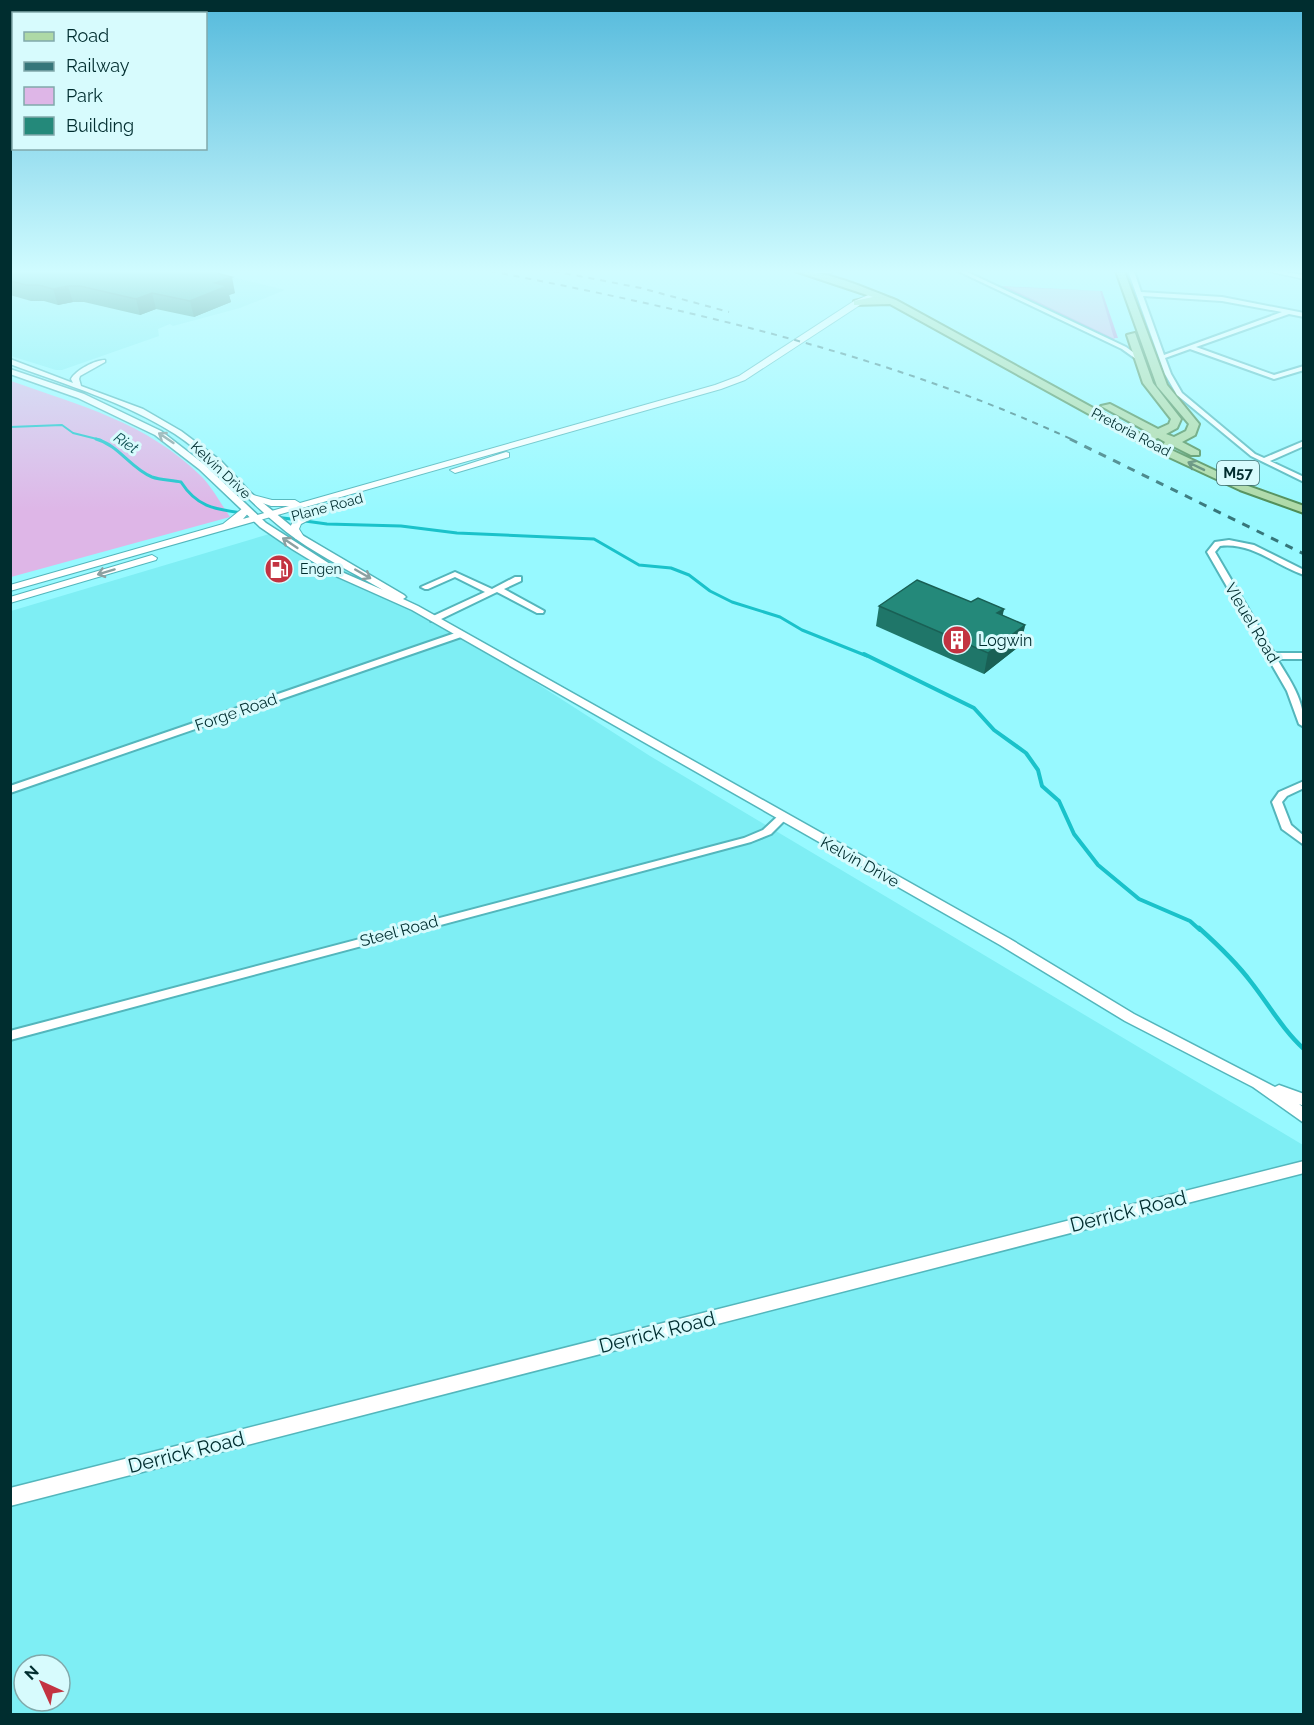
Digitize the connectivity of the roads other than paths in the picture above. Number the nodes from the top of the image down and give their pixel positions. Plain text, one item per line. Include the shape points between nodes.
1 (783, 352) edge
2 (988, 352) edge
3 (999, 352) edge
4 (1127, 352) edge
5 (1137, 352) edge
6 (1149, 352) edge
7 (1161, 352) edge
8 (1181, 352) edge
9 (1202, 352) edge
10 (1163, 357) junction
11 (1138, 358) junction
12 (10, 361) edge
13 (103, 361) dead end
14 (1304, 368) edge
15 (10, 371) edge
16 (71, 371) dead end
17 (43, 372) junction
18 (1045, 375) junction
19 (1031, 376) junction
20 (78, 386) junction
21 (641, 409) junction
22 (1144, 426) junction
23 (1173, 426) junction
24 (1159, 434) junction
25 (1145, 440) junction
26 (1174, 442) junction
27 (1304, 443) edge
28 (1160, 448) junction
29 (478, 460) dead end
30 (1263, 460) junction
31 (393, 480) junction
32 (1304, 480) edge
33 (248, 495) junction
34 (338, 496) junction
35 (1304, 498) edge
36 (331, 506) junction
37 (246, 510) junction
38 (1304, 510) edge
39 (275, 518) junction
40 (260, 522) junction
41 (201, 536) junction
42 (299, 537) junction
43 (1304, 573) edge
44 (518, 579) dead end
45 (425, 587) dead end
46 (10, 588) edge
47 (494, 591) junction
48 (10, 600) edge
49 (415, 608) junction
50 (540, 611) dead end
51 (434, 619) junction
52 (461, 634) junction
53 (1272, 656) junction
54 (1304, 656) edge
55 (1304, 724) edge
56 (1304, 784) edge
57 (10, 790) edge
58 (782, 818) junction
59 (1304, 842) edge
60 (10, 1036) edge
61 (1258, 1083) junction
62 (1304, 1100) edge
63 (1304, 1117) edge
64 (1304, 1167) edge
65 (10, 1497) edge

1 - 21 main road, Plane Road via 742,378
2 - 19 main road, Pretoria Road / M57
3 - 18 main road, Pretoria Road / M57
4 - 11 street
5 - 11 main road
6 - 26 main road via 1165,390 1194,424 1191,433
7 - 10 street
8 - 10 street
9 - 14 street via 1274,377
10 - 30 street via 1168,374 1185,400
11 - 23 main road via 1153,392 1176,417
12 - 17 street, Kelvin Drive
13 - 20 street via 77,375
37 -> 15 street, Kelvin Drive via 188,454 158,433 81,396
16 - 17 street
17 - 20 street, Kelvin Drive
18 - 19 main road
18 - 22 main road, Pretoria Road / M57
19 - 25 main road, Pretoria Road / M57
20 - 33 street, Kelvin Drive via 140,411 178,433 218,463
21 - 31 main road, Plane Road
21 - 36 main road, Plane Road via 483,463
22 - 23 main road
22 - 24 main road, Pretoria Road / M57
23 - 24 main road
24 - 25 main road
24 - 26 main road, Pretoria Road / M57
25 - 28 main road, Pretoria Road / M57
26 - 28 main road
26 - 35 main road, Pretoria Road / M57
27 - 30 street
38 -> 28 main road, Pretoria Road / M57 via 1244,488
29 - 31 main road
30 - 32 street
31 - 34 main road, Plane Road
33 - 34 main road via 285,504
33 - 39 street, Kelvin Drive
34 - 39 main road, Plane Road
36 - 39 main road, Plane Road
36 - 42 main road via 297,522 294,529
37 - 40 street, Kelvin Drive
37 - 41 main road via 238,519
39 - 40 main road, Plane Road
39 - 42 street, Kelvin Drive
40 - 41 main road, Plane Road
40 -> 48 main road, Plane Road
49 -> 40 street, Kelvin Drive via 317,562
41 - 46 main road, Plane Road
42 -> 49 street, Kelvin Drive via 395,592
43 - 53 street, Vleuel Road via 1239,544 1218,544 1212,549 1211,554
44 - 47 street
45 - 47 street via 454,574
47 - 50 street
47 - 51 street
49 - 51 street, Kelvin Drive
51 - 52 street, Kelvin Drive
52 - 57 street, Forge Road
52 - 58 street, Kelvin Drive
53 - 54 street
53 - 55 street, Vleuel Road via 1296,698
56 - 59 street via 1283,794 1277,802 1286,827
58 - 60 street, Steel Road via 767,832 747,840
58 - 61 street, Kelvin Drive via 1005,942 1089,996
61 - 62 street
61 - 63 street, Kelvin Drive
64 - 65 street, Derrick Road

